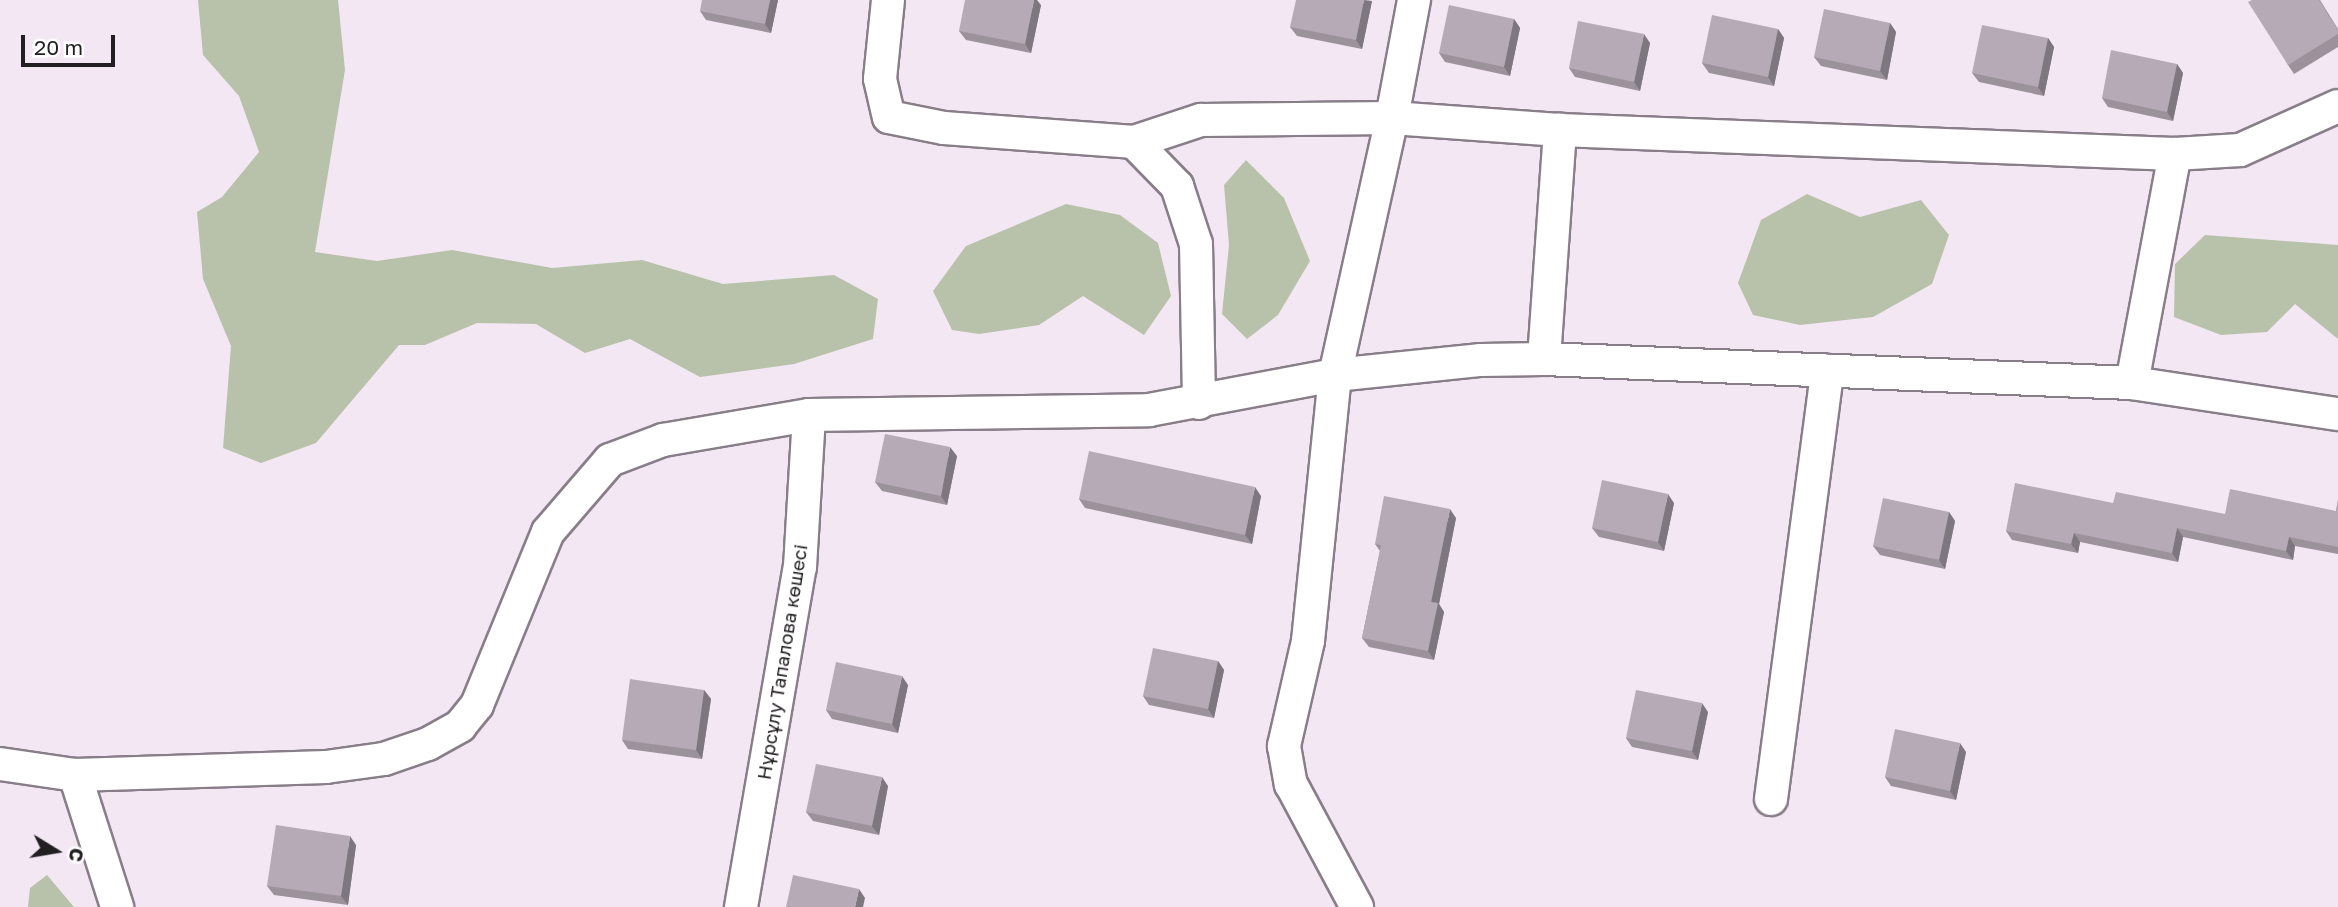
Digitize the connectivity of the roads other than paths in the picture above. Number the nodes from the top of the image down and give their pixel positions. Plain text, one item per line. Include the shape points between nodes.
1 (888, 0) edge
2 (1415, 0) edge
3 (2338, 106) edge
4 (1392, 118) junction
5 (1560, 130) junction
6 (1134, 142) junction
7 (2175, 154) junction
8 (1544, 359) junction
9 (1828, 370) junction
10 (1335, 375) junction
11 (2132, 383) junction
12 (1199, 403) junction
13 (2338, 414) edge
14 (809, 415) junction
15 (0, 764) edge
16 (75, 775) junction
17 (1771, 799) dead end
18 (117, 907) edge
19 (741, 907) edge
20 (1357, 907) edge

1 - 6 street via 880,79 888,117 944,128
2 - 4 street
3 - 7 street via 2240,150
4 - 5 street
4 - 6 street via 1200,120
4 - 10 street
5 - 7 street
5 - 8 street
6 - 12 street via 1177,187 1196,244
7 - 11 street
8 - 9 street
8 - 10 street via 1480,360
9 - 11 street
9 - 17 street
10 - 12 street
10 - 20 street via 1308,641 1284,746 1292,784
11 - 13 street
12 - 14 street via 1149,410
14 - 16 street via 663,440 610,460 548,532 477,705 447,735 384,759 326,767
14 - 19 street, Нұрсұлу Тапалова көшесі via 800,567
15 - 16 street
16 - 18 street

